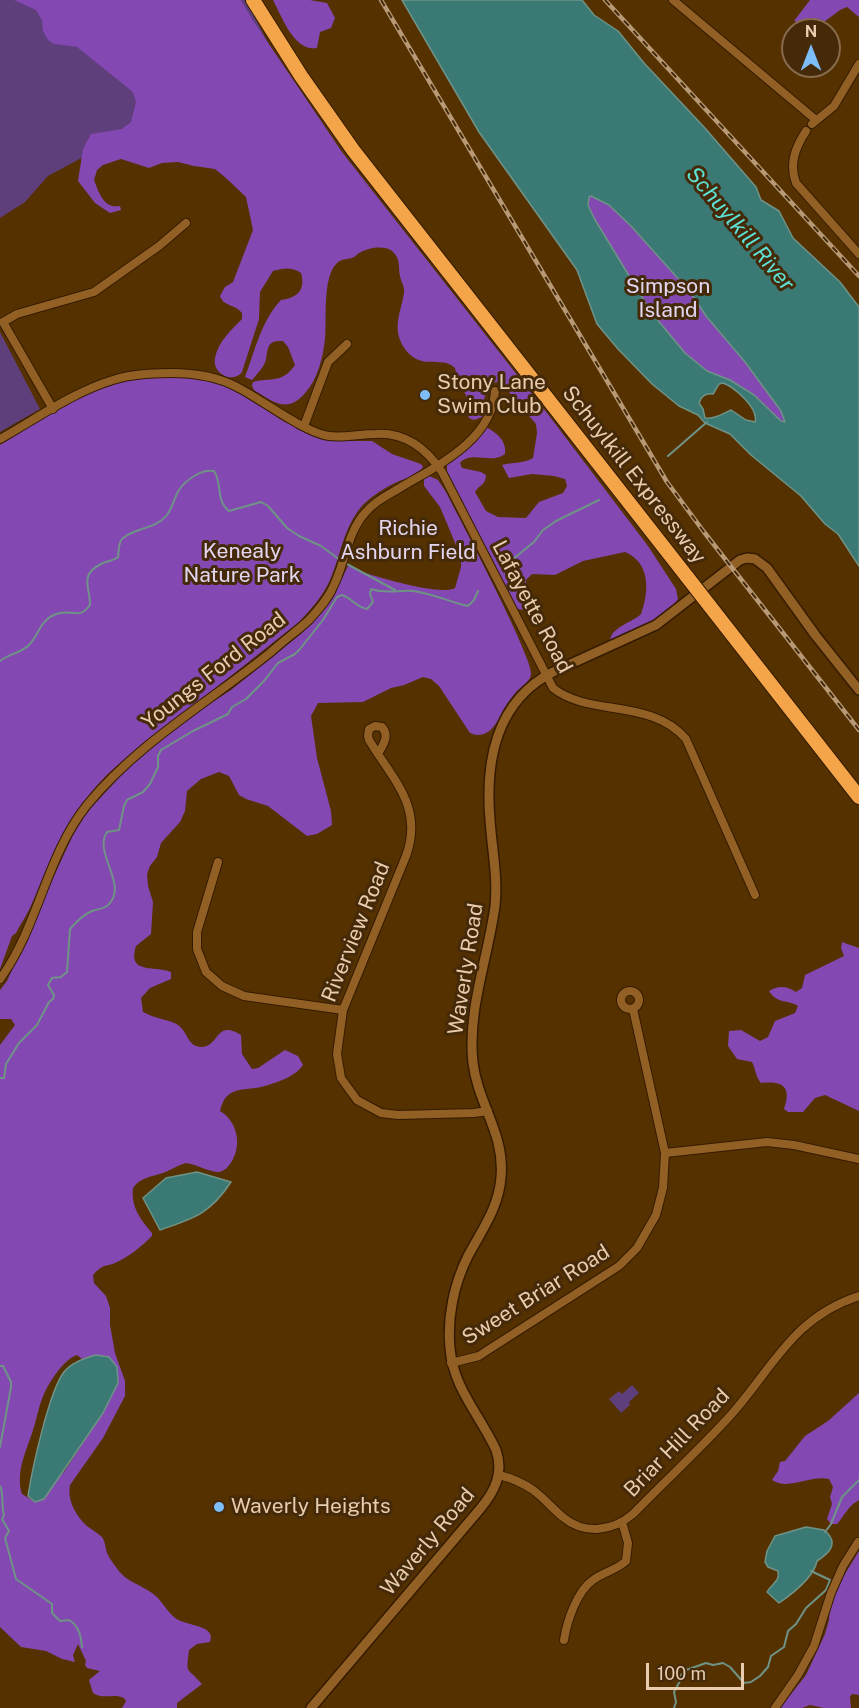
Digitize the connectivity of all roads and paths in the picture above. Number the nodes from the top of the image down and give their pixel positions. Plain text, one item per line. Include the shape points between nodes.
1 (254, 0) edge
2 (264, 0) edge
3 (673, 0) edge
4 (859, 64) edge
5 (806, 131) dead end
6 (186, 223) dead end
7 (859, 254) edge
8 (347, 344) dead end
9 (495, 391) dead end
10 (53, 409) junction
11 (304, 426) junction
12 (0, 439) edge
13 (598, 456) junction
14 (437, 465) junction
15 (713, 602) junction
16 (545, 676) junction
17 (859, 690) edge
18 (378, 754) dead end
19 (859, 784) edge
20 (859, 797) edge
21 (218, 862) dead end
22 (755, 896) dead end
23 (0, 979) edge
24 (633, 1009) dead end
25 (343, 1010) junction
26 (488, 1111) junction
27 (664, 1153) junction
28 (859, 1159) edge
29 (859, 1296) edge
30 (452, 1363) junction
31 (499, 1475) junction
32 (622, 1522) junction
33 (858, 1542) edge
34 (564, 1640) dead end
35 (311, 1708) edge
36 (775, 1708) edge

1 - 13 highway, Schuylkill Expressway via 353,150
2 - 13 highway, Schuylkill Expressway via 378,168
3 - 4 street via 814,122 834,106
5 - 7 street via 793,156 793,171 800,189
6 - 10 street via 94,292 17,314 3,322
8 - 11 street via 328,362
9 - 14 street, Youngs Ford Road via 486,422 466,445
10 - 11 street, Lafayette Road via 115,379 183,373 212,376
10 - 12 street, Lafayette Road
11 - 14 street, Lafayette Road via 328,436 401,436
13 - 15 highway, Schuylkill Expressway, bridge
14 - 16 street, Lafayette Road
14 - 23 street, Youngs Ford Road via 367,511 357,525 331,592 306,622 132,759 86,807 54,864 14,957
15 - 19 highway, Schuylkill Expressway
15 - 20 highway, Schuylkill Expressway
16 - 17 street, Waverly Road via 656,625 747,558 767,568
16 - 22 street, Lafayette Road via 553,688 566,696 655,717 682,734
16 - 26 street, Waverly Road via 524,692 510,710 495,742 490,770 496,895 472,1048 477,1084
18 - 25 street, Riverview Road via 408,804 411,840
21 - 25 street via 196,932 196,949 206,972 222,986 244,996
24 - 27 street, Sweet Briar Road
25 - 26 street, Riverview Road via 339,1071 351,1094 364,1106 389,1115
26 - 30 street, Waverly Road via 499,1144 500,1190 457,1285 449,1324
27 - 28 street via 781,1143
27 - 30 street, Sweet Briar Road via 659,1205 650,1227 629,1257 479,1356
29 - 32 street, Briar Hill Road via 824,1311 793,1337 729,1417
30 - 31 street, Waverly Road via 460,1388 496,1450
31 - 32 street, Briar Hill Road via 532,1489 566,1519 580,1526 603,1528
31 - 35 street, Waverly Road via 493,1492 480,1509
32 - 34 street via 628,1543 626,1561 588,1583 575,1606
33 - 36 street via 831,1593 814,1646

